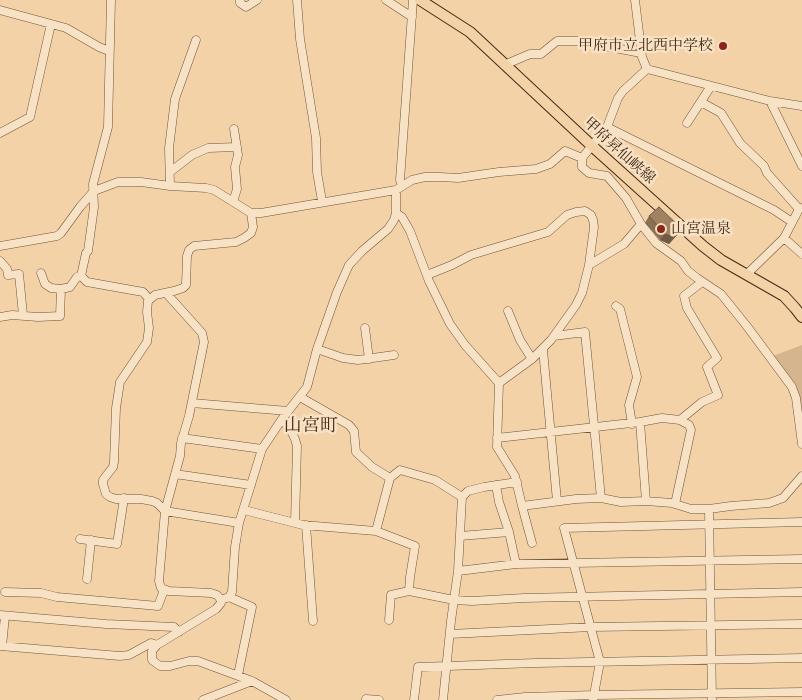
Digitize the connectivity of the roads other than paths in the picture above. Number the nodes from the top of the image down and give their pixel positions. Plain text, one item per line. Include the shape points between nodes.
1 (111, 0) edge
2 (240, 0) edge
3 (257, 0) edge
4 (297, 0) edge
5 (386, 0) edge
6 (413, 0) edge
7 (420, 0) edge
8 (635, 0) edge
9 (0, 10) edge
10 (412, 18) junction
11 (51, 24) junction
12 (196, 40) dead end
13 (109, 50) junction
14 (641, 53) junction
15 (504, 65) junction
16 (647, 69) junction
17 (711, 86) junction
18 (770, 101) junction
19 (701, 102) junction
20 (802, 106) edge
21 (687, 123) dead end
22 (607, 127) junction
23 (234, 129) dead end
24 (0, 133) edge
25 (592, 146) junction
26 (237, 147) junction
27 (582, 158) junction
28 (802, 166) edge
29 (170, 172) junction
30 (170, 186) junction
31 (399, 188) junction
32 (94, 192) junction
33 (322, 201) junction
34 (233, 202) junction
35 (801, 209) edge
36 (251, 213) junction
37 (396, 213) junction
38 (792, 222) junction
39 (641, 224) junction
40 (784, 238) junction
41 (0, 246) edge
42 (802, 254) edge
43 (0, 262) edge
44 (589, 265) junction
45 (41, 273) dead end
46 (746, 274) junction
47 (427, 275) junction
48 (81, 276) junction
49 (702, 282) junction
50 (61, 289) junction
51 (166, 293) junction
52 (149, 298) junction
53 (616, 306) dead end
54 (508, 312) dead end
55 (23, 315) junction
56 (0, 317) edge
57 (802, 318) edge
58 (365, 328) dead end
59 (554, 336) junction
60 (317, 350) junction
61 (543, 350) junction
62 (394, 354) dead end
63 (532, 358) junction
64 (369, 359) junction
65 (499, 383) junction
66 (300, 397) junction
67 (192, 403) junction
68 (288, 411) junction
69 (282, 419) junction
70 (680, 420) junction
71 (636, 423) junction
72 (594, 428) junction
73 (551, 433) junction
74 (182, 438) junction
75 (497, 438) junction
76 (802, 444) edge
77 (262, 450) junction
78 (175, 474) junction
79 (802, 476) edge
80 (390, 478) junction
81 (517, 482) junction
82 (251, 485) junction
83 (496, 485) junction
84 (462, 497) junction
85 (124, 498) junction
86 (602, 498) junction
87 (646, 500) junction
88 (557, 501) junction
89 (675, 504) junction
90 (522, 506) junction
91 (709, 509) junction
92 (244, 510) junction
93 (165, 511) junction
94 (802, 522) edge
95 (240, 523) junction
96 (295, 523) junction
97 (306, 525) junction
98 (710, 526) junction
99 (376, 531) junction
100 (509, 532) junction
101 (460, 536) junction
102 (80, 539) dead end
103 (91, 540) junction
104 (532, 543) dead end
105 (802, 558) edge
106 (710, 560) junction
107 (574, 563) junction
108 (516, 564) junction
109 (458, 571) junction
110 (86, 579) dead end
111 (164, 590) junction
112 (409, 591) junction
113 (5, 592) dead end
114 (802, 592) edge
115 (710, 593) junction
116 (229, 597) junction
117 (583, 597) junction
118 (221, 600) junction
119 (454, 600) junction
120 (2, 616) edge
121 (389, 620) dead end
122 (313, 621) dead end
123 (802, 624) edge
124 (710, 626) junction
125 (591, 627) junction
126 (179, 632) junction
127 (450, 634) junction
128 (156, 645) junction
129 (1, 646) edge
130 (802, 658) edge
131 (711, 660) junction
132 (600, 662) junction
133 (446, 668) junction
134 (238, 676) junction
135 (252, 681) junction
136 (802, 692) edge
137 (712, 697) edge
138 (594, 698) edge
139 (366, 699) edge
140 (203, 700) edge
141 (286, 700) edge
142 (379, 700) edge
143 (414, 700) edge
144 (443, 700) edge
145 (497, 700) edge

1 - 13 street
2 - 3 street via 246,7
4 - 33 street
5 - 10 street
6 - 10 street
7 - 15 main road, 甲府昇仙峡線 via 470,32
8 - 14 street
9 - 11 street
10 - 31 street
11 - 13 street
11 - 24 street via 30,117
12 - 29 street via 175,99 169,148
13 - 32 street via 110,110 93,184
14 - 15 street via 580,41 557,41 541,54 530,54
14 - 16 street
15 - 25 main road, 甲府昇仙峡線
16 - 17 street
16 - 22 street via 618,98
17 - 18 street
17 - 19 street
18 - 20 street
18 - 28 street
19 - 21 street
19 - 35 street via 721,113 740,144
22 - 25 street
22 - 38 street
23 - 26 street
25 - 27 street
25 - 46 main road, 甲府昇仙峡線 via 703,246
26 - 29 street via 208,148 192,155
26 - 34 street via 237,189
27 - 31 street via 565,151 550,164 536,169 458,178 425,177
27 - 39 street via 582,167 589,173 607,176 626,198
29 - 30 street
30 - 32 street via 118,182
30 - 34 street via 214,190
31 - 33 street
31 - 37 street
32 - 41 street via 61,233
32 - 48 street via 88,251
33 - 36 street
34 - 36 street
35 - 38 street
36 - 51 street via 253,227 244,238 194,246 189,250 186,285
37 - 47 street via 410,231
37 - 60 street via 388,229 349,265
38 - 40 street
39 - 44 street via 624,244
39 - 49 street via 656,243 682,261 688,271
40 - 42 street
40 - 46 street
43 - 55 street via 8,275 18,274
44 - 47 street via 594,227 591,215 585,211 567,216 548,232 471,254
44 - 59 street via 582,293
45 - 50 street via 45,284
46 - 57 main road, 甲府昇仙峡線 via 784,296
47 - 65 street via 450,324
48 - 50 street via 76,277 70,287
48 - 52 street via 87,282 143,292
49 - 70 street via 684,296 687,308 717,358 707,367 718,395 702,402
49 - 76 street via 732,306 786,377 796,398
50 - 55 street via 60,316
51 - 52 street
51 - 67 street via 204,337
52 - 85 street via 147,342 120,382 114,462 103,480 106,494 116,499
53 - 71 street via 620,309 637,377 630,406
54 - 63 street
55 - 56 street
58 - 64 street
59 - 61 street
59 - 72 street via 584,332
60 - 64 street via 342,358
60 - 66 street via 307,387
61 - 63 street
61 - 73 street
62 - 64 street
63 - 65 street
65 - 75 street
66 - 68 street
66 - 80 street via 349,425 354,430 356,452
67 - 68 street
67 - 74 street
68 - 69 street
69 - 77 street
69 - 96 street via 296,446
70 - 71 street via 662,418
70 - 89 street via 691,430
71 - 72 street
71 - 87 street
72 - 73 street
72 - 86 street
73 - 75 street
73 - 88 street
74 - 77 street
74 - 78 street
75 - 81 street via 496,447
77 - 82 street
78 - 82 street
78 - 93 street
79 - 91 street via 789,492 776,501
80 - 84 street via 400,470 435,480
80 - 99 street
81 - 83 street
81 - 90 street
82 - 92 street
83 - 84 street via 468,491
83 - 100 street
84 - 101 street
85 - 93 street via 152,501
85 - 103 street via 117,544
86 - 87 street via 621,502
86 - 88 street
87 - 89 street
88 - 90 street
89 - 91 street via 691,509
90 - 104 street
91 - 98 street
92 - 95 street
92 - 96 street
93 - 95 street
93 - 111 street via 159,581
94 - 98 street
95 - 116 street
96 - 97 street
97 - 99 street
97 - 122 street
98 - 106 street
98 - 107 street via 564,528
99 - 112 street via 415,546
100 - 101 street
100 - 108 street
101 - 109 street
102 - 103 street
103 - 110 street
105 - 106 street
106 - 107 street
106 - 115 street
107 - 108 street
107 - 117 street
108 - 109 street
109 - 119 street
111 - 113 street via 158,606
111 - 118 street via 211,593
112 - 119 street
112 - 121 street via 391,595
114 - 115 street
115 - 117 street
115 - 124 street
116 - 118 street
116 - 134 street via 252,607
117 - 119 street
117 - 125 street
118 - 126 street via 216,608
119 - 127 street
120 - 126 street via 174,627
120 - 129 street
123 - 124 street
124 - 125 street
124 - 131 street
125 - 127 street
125 - 132 street
126 - 128 street
127 - 133 street
128 - 129 street via 151,643 129,655 120,656
128 - 134 street via 151,655 155,664 160,666 198,661
130 - 131 street
131 - 132 street
131 - 137 street
132 - 133 street
132 - 138 street
133 - 143 street via 418,667
133 - 144 street
134 - 135 street
135 - 140 street
135 - 141 street
136 - 137 street
137 - 138 street
138 - 145 street
139 - 142 street

